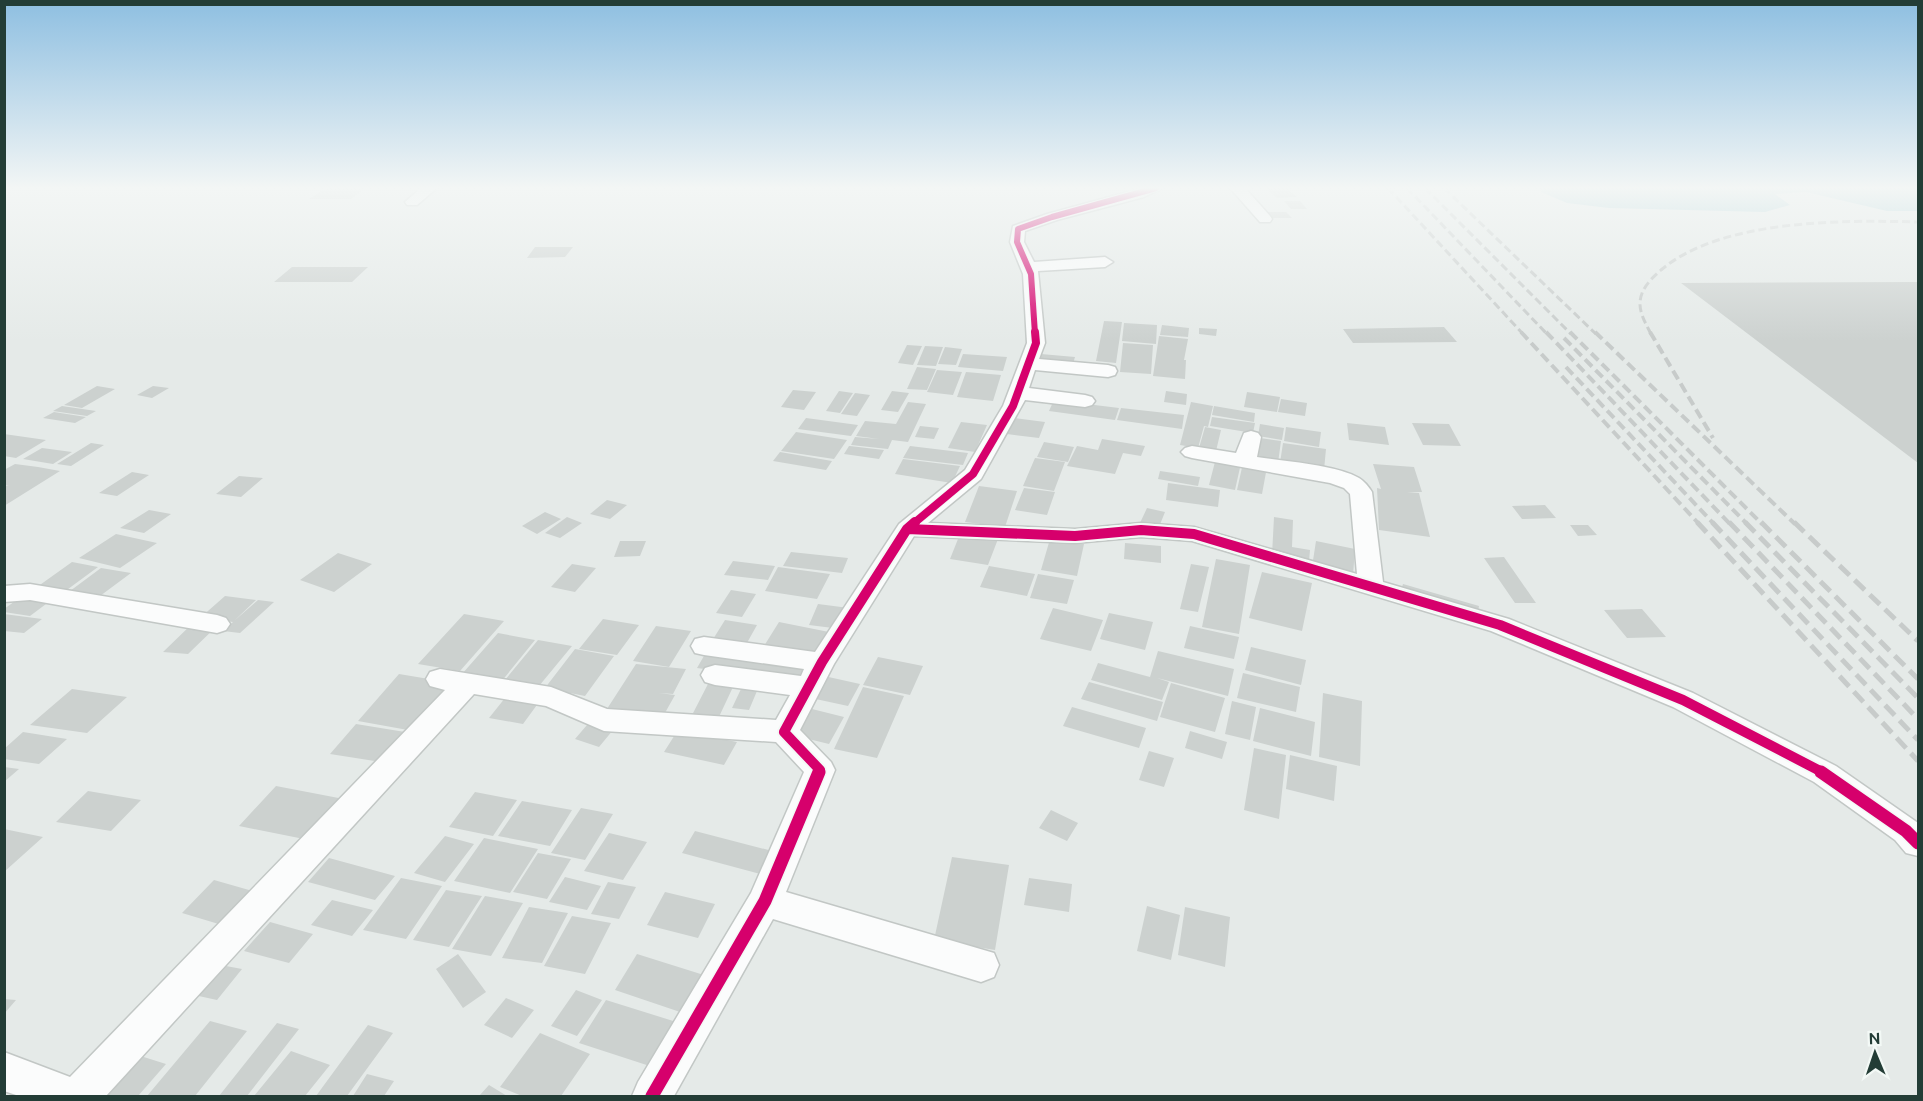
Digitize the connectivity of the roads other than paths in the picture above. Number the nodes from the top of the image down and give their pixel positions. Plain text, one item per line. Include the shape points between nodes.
1 (1017, 239) edge
2 (1105, 262) dead end
3 (1028, 267) junction
4 (1028, 364) junction
5 (1108, 371) dead end
6 (1018, 393) junction
7 (1085, 401) dead end
8 (1251, 437) dead end
9 (1192, 452) dead end
10 (1245, 461) junction
11 (907, 529) junction
12 (1371, 587) junction
13 (4, 594) edge
14 (217, 624) dead end
15 (704, 646) dead end
16 (822, 662) junction
17 (715, 675) dead end
18 (808, 687) junction
19 (784, 732) junction
20 (1918, 843) edge
21 (765, 901) junction
22 (981, 965) dead end
23 (4, 1071) edge
24 (67, 1096) edge
25 (79, 1096) edge
26 (652, 1096) edge

1 - 3 street
2 - 3 street
3 - 4 street via 1036,343
4 - 5 street
4 - 6 street
6 - 7 street
6 - 11 street via 974,474
8 - 10 street
9 - 10 street
10 - 12 street via 1335,477 1352,483 1361,492
11 - 12 street via 1075,536 1141,530 1194,534
11 - 16 street
12 - 20 street via 1500,625 1683,700 1825,774
13 - 14 street via 30,592
15 - 16 street
16 - 18 street
17 - 18 street
18 - 19 street
19 - 21 street via 820,770
19 - 25 street via 604,720 551,697 453,681
21 - 22 street
21 - 26 street
23 - 24 street

